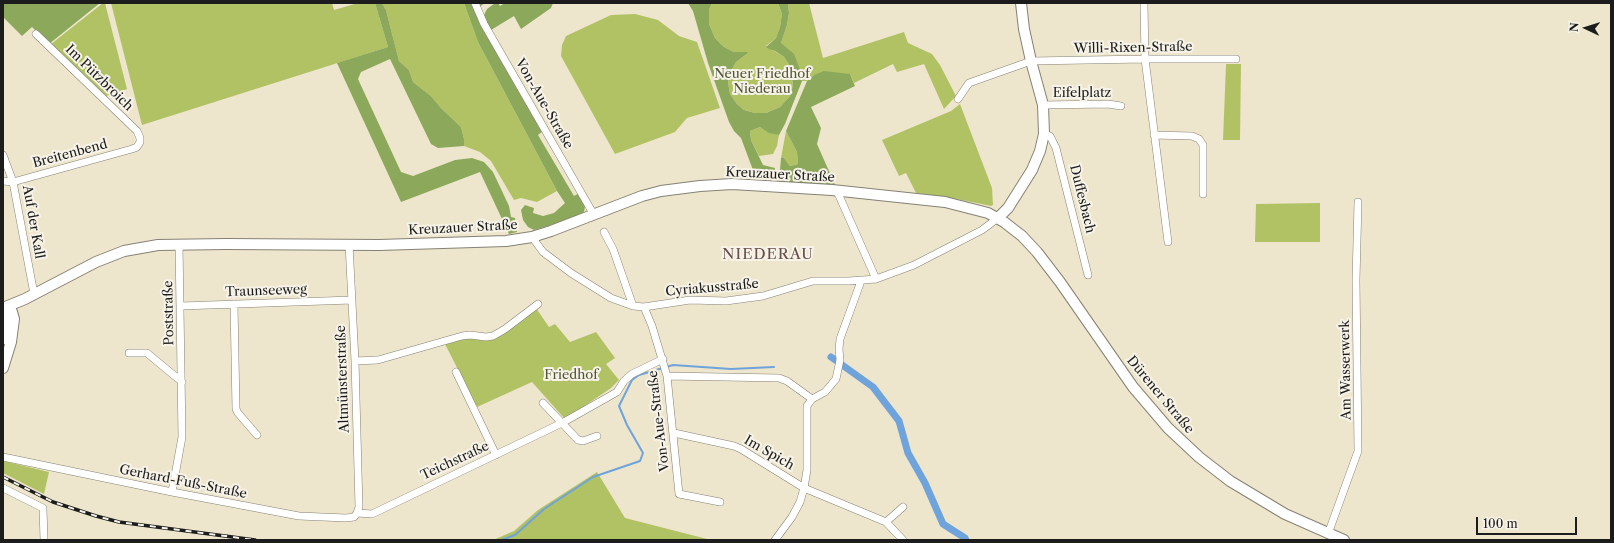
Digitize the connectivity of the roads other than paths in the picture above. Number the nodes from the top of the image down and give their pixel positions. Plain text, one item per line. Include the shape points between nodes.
1 (475, 3) edge
2 (1021, 3) edge
3 (1144, 3) edge
4 (36, 34) dead end
5 (1146, 59) junction
6 (1236, 59) dead end
7 (1031, 61) junction
8 (958, 100) dead end
9 (1043, 105) junction
10 (1121, 106) dead end
11 (1044, 134) junction
12 (1154, 136) junction
13 (140, 142) joint
14 (3, 155) edge
15 (3, 181) edge
16 (13, 182) junction
17 (837, 191) junction
18 (1203, 194) dead end
19 (1358, 202) dead end
20 (594, 215) junction
21 (998, 218) junction
22 (604, 232) dead end
23 (532, 237) junction
24 (1168, 242) dead end
25 (179, 244) junction
26 (349, 244) junction
27 (1088, 275) dead end
28 (876, 279) junction
29 (861, 281) junction
30 (34, 294) junction
31 (352, 300) junction
32 (234, 304) junction
33 (538, 304) dead end
34 (180, 306) junction
35 (633, 306) junction
36 (6, 307) edge
37 (644, 307) junction
38 (5, 334) edge
39 (8, 352) junction
40 (129, 353) dead end
41 (355, 361) junction
42 (665, 367) junction
43 (3, 368) edge
44 (456, 372) dead end
45 (182, 382) junction
46 (812, 399) junction
47 (543, 403) dead end
48 (562, 424) junction
49 (674, 433) junction
50 (257, 434) dead end
51 (597, 436) dead end
52 (496, 455) junction
53 (3, 457) edge
54 (3, 488) edge
55 (804, 488) junction
56 (172, 492) junction
57 (720, 502) dead end
58 (903, 507) dead end
59 (358, 513) junction
60 (886, 522) junction
61 (1328, 534) junction
62 (44, 540) edge
63 (775, 540) edge
64 (903, 540) edge
65 (1344, 540) edge

1 - 20 street, Von-Aue-Straße via 484,24
2 - 7 main road
3 - 5 street
4 - 13 street, Im Pützbroich via 137,131
5 - 6 street, Willi-Rixen-Straße
5 - 7 street, Willi-Rixen-Straße
5 - 12 street
7 - 8 street, Willi-Rixen-Straße via 969,82
7 - 9 main road
9 - 10 street, Eifelplatz
9 - 11 main road
11 - 21 main road via 1032,170 1008,208
11 - 27 street, Duffesbach via 1050,136 1056,148
12 - 18 street via 1192,136 1200,139 1203,146
12 - 24 street
13 - 16 street, Breitenbend via 132,149
14 - 16 street, Auf der Kall
15 - 16 street, Breitenbend
16 - 30 street, Auf der Kall
17 - 20 main road, Kreuzauer Straße via 732,184 700,186 642,196
17 - 21 main road, Kreuzauer Straße via 946,202
17 - 28 street
19 - 61 street, Am Wasserwerk via 1358,452
20 - 23 main road, Kreuzauer Straße
21 - 28 street, Cyriakusstraße via 982,230 914,265
21 - 61 main road, Dürener Straße via 1015,230 1037,252 1133,387 1168,428 1230,481 1285,514
22 - 35 street via 614,249
23 - 26 main road, Kreuzauer Straße via 489,242
23 - 35 street, Cyriakusstraße via 543,252 571,273 611,298
25 - 26 main road, Kreuzauer Straße
25 - 30 main road, Kreuzauer Straße via 158,245 124,252 83,268
25 - 34 street, Poststraße
26 - 31 street, Altmünsterstraße
28 - 29 street, Cyriakusstraße
29 - 37 street, Cyriakusstraße via 813,281 763,296 726,301 690,300
29 - 46 street via 840,340 840,364 836,379 830,387
30 - 36 main road, Kreuzauer Straße
31 - 32 street, Traunseeweg
31 - 41 street, Altmünsterstraße
32 - 34 street, Traunseeweg
32 - 50 street via 236,409
33 - 41 street via 493,336 462,336 378,360
34 - 45 street, Poststraße
35 - 37 street, Cyriakusstraße
36 - 38 main road
36 - 39 main road via 12,312 14,319
37 - 42 street, Von-Aue-Straße
38 - 39 main road
39 - 43 main road
40 - 45 street, Poststraße via 147,353
41 - 59 street, Altmünsterstraße
42 - 46 street, Teichstraße via 779,378
42 - 48 street, Teichstraße via 632,374 617,392
42 - 49 street, Von-Aue-Straße
44 - 52 street
45 - 56 street, Poststraße via 182,437
46 - 55 street via 806,418 807,470
47 - 48 street
48 - 51 street via 578,440
48 - 52 street, Teichstraße
49 - 55 street, Im Spich via 734,446
49 - 57 street, Von-Aue-Straße via 679,494
52 - 59 street, Teichstraße via 372,514
53 - 56 street, Gerhard-Fuß-Straße
54 - 62 street via 43,508
55 - 60 street, Im Spich
55 - 63 street via 792,517
56 - 59 street, Gerhard-Fuß-Straße via 299,516 346,518 354,517
58 - 60 street
60 - 64 street
61 - 65 main road, Dürener Straße

